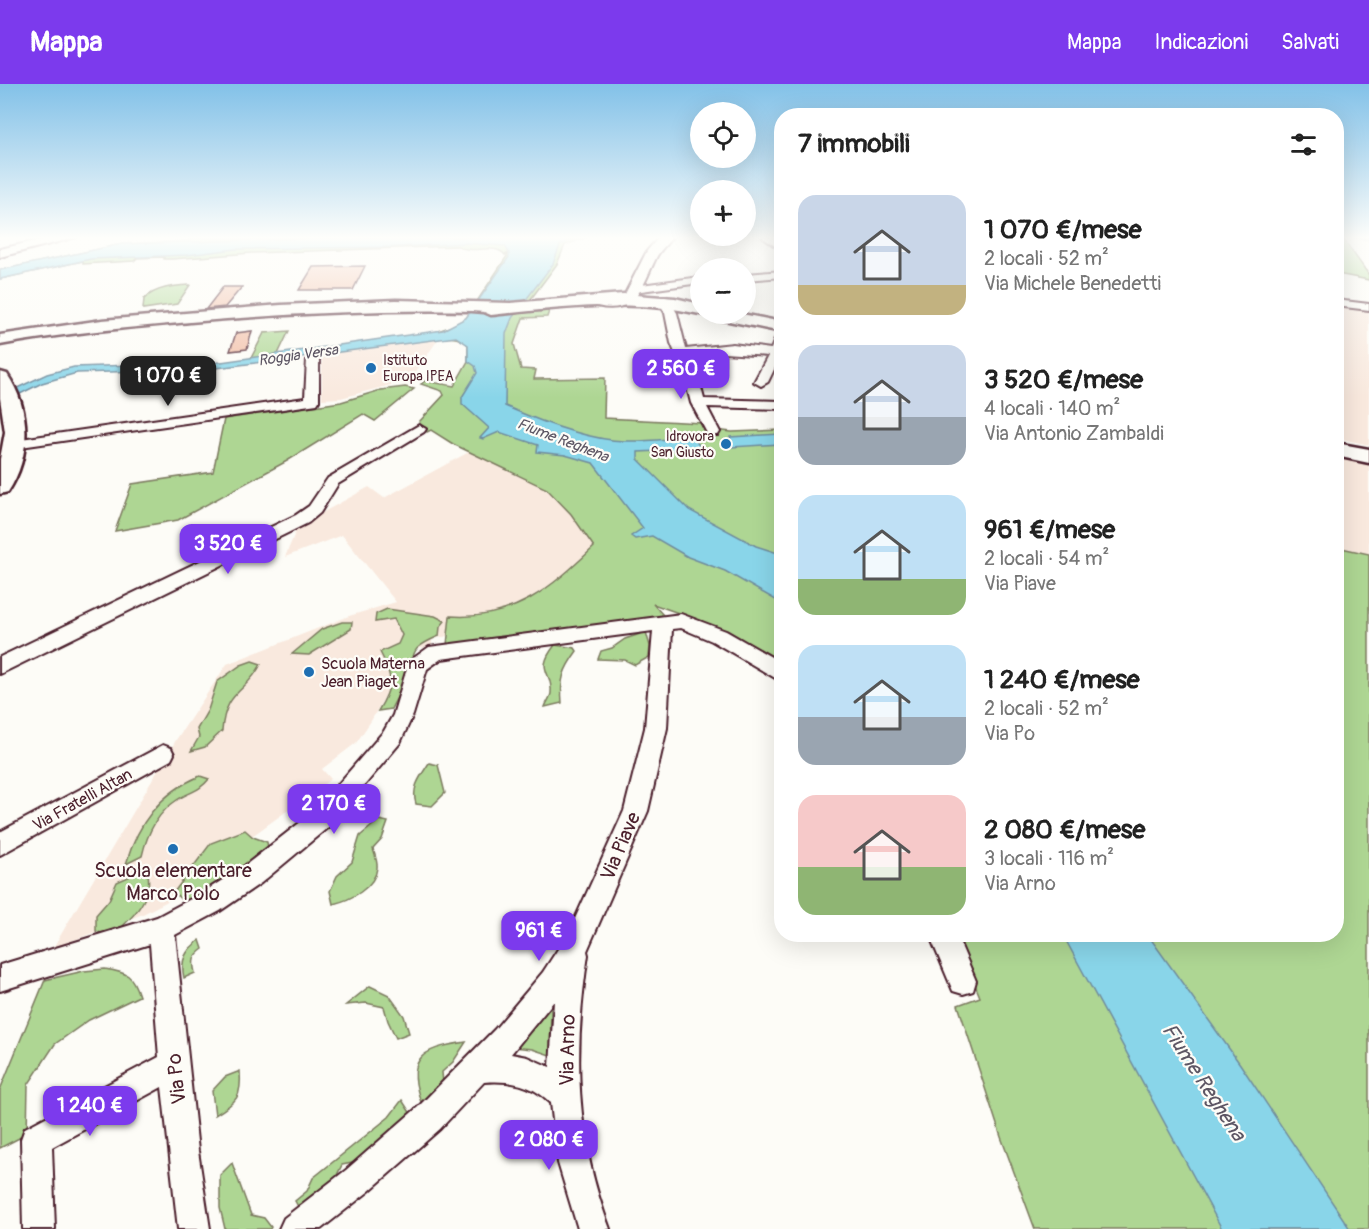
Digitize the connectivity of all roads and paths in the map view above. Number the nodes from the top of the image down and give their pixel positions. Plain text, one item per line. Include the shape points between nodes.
1 (644, 290) edge
2 (630, 293) junction
3 (661, 304) junction
4 (1344, 304) edge
5 (404, 306) junction
6 (580, 306) junction
7 (542, 307) junction
8 (1369, 307) edge
9 (690, 308) edge
10 (461, 309) junction
11 (443, 310) junction
12 (272, 311) junction
13 (337, 311) junction
14 (223, 315) junction
15 (756, 322) edge
16 (774, 325) edge
17 (0, 335) edge
18 (0, 340) edge
19 (718, 349) junction
20 (681, 353) junction
21 (774, 353) joint
22 (313, 359) dead end
23 (716, 381) dead end
24 (761, 382) dead end
25 (6, 389) edge
26 (698, 404) junction
27 (774, 405) edge
28 (419, 429) dead end
29 (713, 432) dead end
30 (14, 444) junction
31 (1344, 445) edge
32 (1369, 450) edge
33 (1344, 451) edge
34 (1369, 456) edge
35 (0, 487) edge
36 (663, 624) junction
37 (0, 666) edge
38 (774, 669) edge
39 (163, 754) dead end
40 (0, 844) edge
41 (161, 928) junction
42 (578, 941) junction
43 (946, 942) edge
44 (0, 978) edge
45 (963, 981) dead end
46 (175, 1064) junction
47 (479, 1068) junction
48 (566, 1098) junction
49 (39, 1229) edge
50 (194, 1229) edge
51 (295, 1229) edge
52 (594, 1229) edge

1 - 2 street
2 - 3 main road
2 - 6 street via 615,303
2 - 7 main road via 606,300
3 - 6 main road
3 - 9 main road
3 - 20 street
4 - 8 street
5 - 10 main road
5 - 11 street
5 - 12 main road
5 - 13 street
6 - 7 main road
7 - 10 main road
10 - 11 main road
11 - 13 main road
12 - 13 main road
12 - 14 main road
14 - 17 main road via 147,316
14 - 18 main road via 133,322
15 - 16 main road
19 - 20 street
19 - 21 street
19 - 23 street
20 - 26 street
21 - 24 street
22 - 30 street via 312,401
25 - 30 main road via 16,425
26 - 27 street
26 - 29 street
28 - 37 street via 333,481 321,504 302,519
30 - 35 main road
31 - 32 main road
33 - 34 main road
36 - 38 street via 692,624
36 - 41 street via 436,652 426,657 413,675 403,715 392,737 324,817 252,875
36 - 42 street, Via Piave via 656,728 636,811
39 - 40 street, Via Fratelli Altan
41 - 44 street
41 - 46 street, Via Po
42 - 47 street, Via Piave via 537,1004
42 - 48 street, Via Arno via 566,1026
43 - 45 street
46 - 49 street via 36,1139
46 - 50 street, Via Po
47 - 48 street via 515,1066 554,1085
47 - 51 street, Via Piave via 411,1134
48 - 52 street, Via Arno via 571,1158

